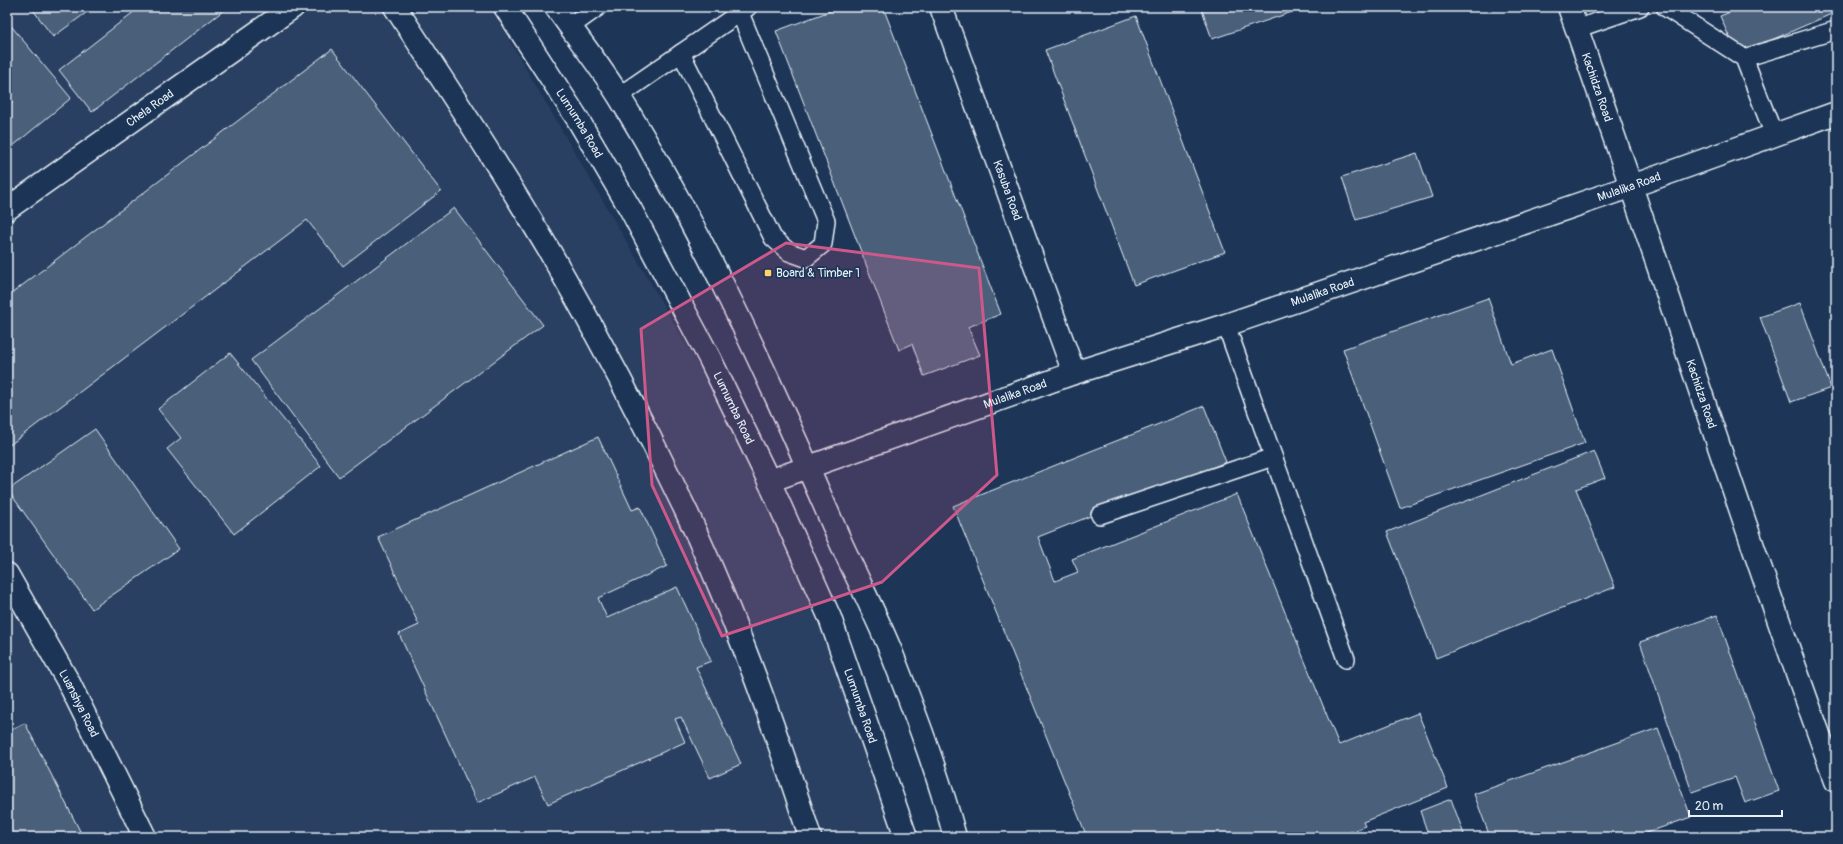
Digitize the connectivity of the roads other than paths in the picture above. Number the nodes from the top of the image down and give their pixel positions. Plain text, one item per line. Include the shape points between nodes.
1 (294, 7) edge
2 (395, 7) edge
3 (505, 7) edge
4 (556, 7) edge
5 (598, 7) edge
6 (941, 7) edge
7 (1569, 7) edge
8 (1640, 7) edge
9 (1665, 7) edge
10 (744, 10) edge
11 (570, 27) junction
12 (1576, 29) junction
13 (1836, 30) edge
14 (682, 53) junction
15 (1744, 58) junction
16 (619, 96) junction
17 (1836, 113) edge
18 (1774, 135) junction
19 (1632, 186) junction
20 (7, 209) edge
21 (1226, 325) junction
22 (1074, 373) junction
23 (1273, 457) junction
24 (809, 466) junction
25 (769, 481) junction
26 (1100, 515) dead end
27 (7, 574) edge
28 (1346, 659) dead end
29 (1836, 781) edge
30 (145, 837) edge
31 (810, 837) edge
32 (906, 837) edge
33 (955, 837) edge

1 - 20 street, Chela Road
2 - 31 street via 457,101 550,252 610,361 684,507 741,638
3 - 25 street, Lumumba Road via 577,118 631,210 710,358
4 - 11 street
5 - 11 lane
6 - 22 street, Kasuba Road
7 - 12 street, Kachidza Road
8 - 12 lane
9 - 15 lane
10 - 14 lane
10 - 14 lane via 826,221 823,244 806,258 789,252 773,238
11 - 16 street
12 - 19 street, Kachidza Road
13 - 15 lane
14 - 16 lane
15 - 18 lane
16 - 24 street via 700,239
17 - 18 street, Mulalika Road
18 - 19 street, Mulalika Road
19 - 21 street, Mulalika Road
19 - 29 street, Kachidza Road via 1785,642
21 - 22 street, Mulalika Road
21 - 23 lane
22 - 24 street, Mulalika Road
23 - 26 lane
23 - 28 lane
24 - 25 street, Mulalika Road
24 - 33 street via 889,648 943,792
25 - 32 street, Lumumba Road via 830,618
27 - 30 street, Luanshya Road via 69,683

